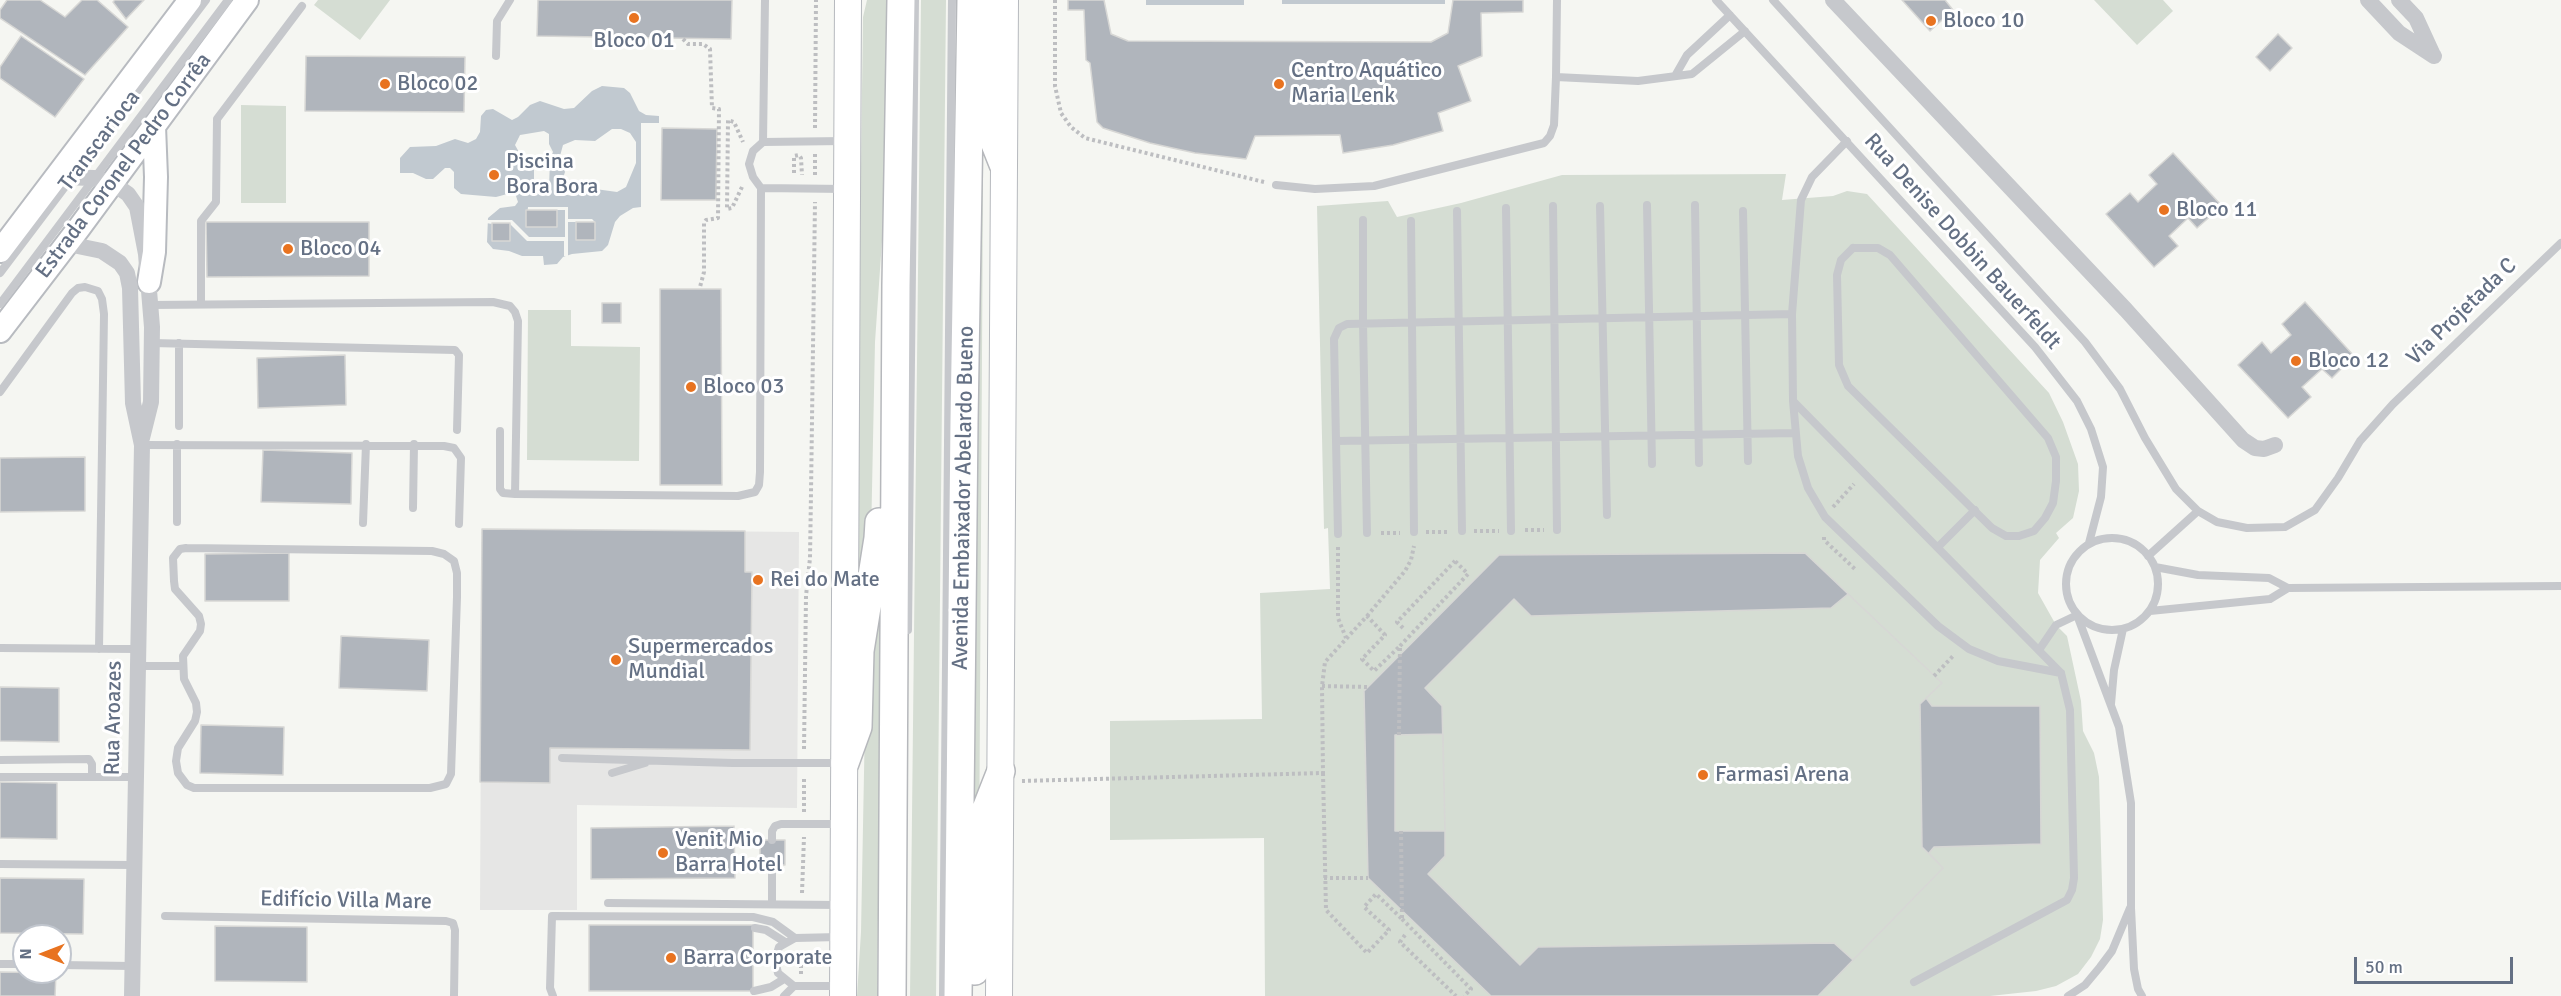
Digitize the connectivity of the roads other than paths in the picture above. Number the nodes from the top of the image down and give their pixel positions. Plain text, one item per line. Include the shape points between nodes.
1 (190, 0) edge
2 (206, 0) edge
3 (228, 0) edge
4 (247, 0) edge
5 (510, 0) edge
6 (765, 0) edge
7 (848, 0) edge
8 (901, 0) edge
9 (915, 0) edge
10 (952, 0) edge
11 (971, 0) edge
12 (989, 0) edge
13 (1005, 0) edge
14 (1557, 0) edge
15 (1716, 0) edge
16 (1773, 0) edge
17 (1833, 0) edge
18 (2368, 0) edge
19 (2399, 0) edge
20 (302, 6) dead end
21 (1730, 15) junction
22 (1745, 31) junction
23 (496, 56) dead end
24 (1675, 76) junction
25 (1557, 77) junction
26 (154, 126) junction
27 (848, 140) junction
28 (1847, 141) junction
29 (763, 142) junction
30 (1003, 164) junction
31 (65, 177) junction
32 (103, 181) junction
33 (1276, 185) road end
34 (761, 188) junction
35 (848, 189) junction
36 (1647, 205) dead end
37 (1695, 205) dead end
38 (1553, 206) dead end
39 (1600, 206) dead end
40 (1506, 208) dead end
41 (1457, 211) dead end
42 (1743, 211) dead end
43 (1363, 220) dead end
44 (1411, 221) dead end
45 (2561, 243) edge
46 (68, 244) junction
47 (0, 251) edge
48 (0, 273) edge
49 (149, 282) junction
50 (896, 285) junction
51 (0, 304) edge
52 (201, 304) junction
53 (151, 305) junction
54 (1792, 314) junction
55 (1745, 315) junction
56 (1696, 316) junction
57 (1649, 317) junction
58 (1602, 318) junction
59 (1554, 319) junction
60 (1507, 320) junction
61 (1459, 322) junction
62 (1412, 323) junction
63 (1363, 324) junction
64 (0, 331) edge
65 (152, 343) junction
66 (179, 344) junction
67 (0, 392) edge
68 (1793, 401) junction
69 (179, 426) dead end
70 (457, 430) dead end
71 (500, 431) dead end
72 (1795, 433) junction
73 (1747, 434) junction
74 (1698, 435) junction
75 (1605, 436) junction
76 (1651, 436) junction
77 (1556, 437) junction
78 (1509, 438) junction
79 (1460, 439) junction
80 (1365, 440) junction
81 (1414, 440) junction
82 (1336, 441) junction
83 (141, 443) junction
84 (177, 444) junction
85 (366, 444) junction
86 (414, 444) junction
87 (2275, 445) dead end
88 (1748, 461) dead end
89 (1699, 463) dead end
90 (1652, 464) dead end
91 (515, 494) junction
92 (413, 508) dead end
93 (1975, 510) junction
94 (2198, 511) junction
95 (1607, 515) dead end
96 (177, 522) dead end
97 (363, 523) dead end
98 (459, 524) dead end
99 (1557, 530) dead end
100 (1462, 531) dead end
101 (1511, 531) dead end
102 (1414, 532) road end
103 (1367, 533) dead end
104 (1338, 534) road end
105 (2089, 543) junction
106 (1938, 547) junction
107 (2148, 556) junction
108 (2155, 567) junction
109 (2561, 586) edge
110 (2288, 588) junction
111 (2150, 610) junction
112 (2077, 615) junction
113 (2123, 629) junction
114 (907, 640) dead end
115 (0, 648) edge
116 (99, 649) junction
117 (137, 649) junction
118 (2038, 650) junction
119 (137, 666) junction
120 (183, 666) junction
121 (2061, 673) junction
122 (2111, 705) junction
123 (562, 758) dead end
124 (0, 760) edge
125 (654, 760) junction
126 (845, 763) junction
127 (612, 773) dead end
128 (1009, 776) junction
129 (0, 777) edge
130 (92, 777) junction
131 (135, 777) junction
132 (844, 824) junction
133 (772, 840) dead end
134 (0, 864) edge
135 (134, 865) junction
136 (772, 865) dead end
137 (608, 903) dead end
138 (772, 904) junction
139 (843, 905) junction
140 (2131, 908) junction
141 (165, 916) dead end
142 (755, 928) dead end
143 (843, 937) junction
144 (798, 938) junction
145 (785, 942) junction
146 (72, 965) edge
147 (132, 966) junction
148 (784, 979) junction
149 (1914, 982) dead end
150 (798, 986) junction
151 (754, 991) dead end
152 (843, 991) edge
153 (2140, 993) edge
154 (132, 996) edge
155 (454, 996) edge
156 (553, 996) edge
157 (784, 996) edge
158 (892, 996) edge
159 (942, 996) edge
160 (958, 996) edge
161 (974, 996) edge
162 (999, 996) edge
163 (2068, 996) edge
164 (2130, 996) edge

1 - 31 main road, Estrada Coronel Pedro Corrêa
2 - 31 lane, Transcarioca
3 - 32 lane, Transcarioca
4 - 26 main road, Estrada Coronel Pedro Corrêa
5 - 23 lane via 497,21
6 - 29 lane
7 - 27 main road
8 - 50 highway
9 - 114 lane
10 - 159 lane
11 - 160 highway, Avenida Embaixador Abelardo Bueno
12 - 30 highway via 990,126
13 - 30 main road, Avenida Embaixador Abelardo Bueno
14 - 25 lane
15 - 21 lane, Rua Denise Dobbin Bauerfeldt
16 - 94 lane, Rua Denise Dobbin Bauerfeldt via 2085,342 2120,389 2176,489
17 - 87 street via 2243,440 2255,448
18 - 19 street via 2399,33 2434,56 2416,18
20 - 52 lane via 217,119 216,202 201,221
21 - 22 lane, Rua Denise Dobbin Bauerfeldt
21 - 24 lane via 1687,55
22 - 24 lane via 1700,70
22 - 28 lane, Rua Denise Dobbin Bauerfeldt
24 - 25 lane via 1638,81
25 - 33 lane via 1554,124 1544,143 1374,186 1315,189
26 - 32 main road, Estrada Coronel Pedro Corrêa
26 - 49 main road via 154,252
27 - 29 lane
27 - 35 main road
28 - 54 lane via 1812,177 1801,200
28 - 105 lane, Rua Denise Dobbin Bauerfeldt via 2035,347 2077,401 2103,467 2101,497
29 - 34 lane via 753,151 749,164
30 - 128 main road, Avenida Embaixador Abelardo Bueno
31 - 32 street
31 - 47 main road, Estrada Coronel Pedro Corrêa
31 - 48 lane, Transcarioca
32 - 46 main road, Estrada Coronel Pedro Corrêa
32 - 49 street, Rua Aroazes via 128,194 137,207
32 - 51 lane, Transcarioca
34 - 35 lane
34 - 91 lane via 760,472 755,492 738,496
35 - 126 main road
36 - 57 lane
37 - 56 lane
38 - 59 lane
39 - 58 lane
40 - 60 lane
41 - 61 lane
42 - 55 lane
43 - 63 lane
44 - 62 lane
45 - 94 lane, Via Projetada C via 2393,404 2360,441 2315,510 2285,527 2247,528 2217,522
46 - 64 main road, Estrada Coronel Pedro Corrêa
46 - 83 street, Rua Aroazes via 102,251 127,273 132,403
49 - 53 street, Rua Aroazes
50 - 126 highway via 882,373 878,538 860,651 858,727
50 - 158 highway
52 - 53 lane
52 - 91 lane via 510,306 518,321
53 - 65 street, Rua Aroazes
54 - 55 lane
54 - 68 lane
55 - 56 lane
55 - 73 lane
56 - 57 lane
56 - 74 lane
57 - 58 lane
57 - 76 lane
58 - 59 lane
58 - 75 lane
59 - 60 lane
59 - 77 lane
60 - 61 lane
60 - 78 lane
61 - 62 lane
61 - 79 lane
62 - 63 lane
62 - 81 lane
63 - 80 lane
63 - 82 lane via 1339,328 1334,339
65 - 66 lane
65 - 83 street, Rua Aroazes via 151,402
66 - 69 lane
66 - 70 lane via 455,350 459,355
67 - 116 lane via 72,293 85,287 98,291 104,314
68 - 72 lane
68 - 106 lane
71 - 91 lane via 500,489 503,494
72 - 73 lane
72 - 121 lane via 1808,488 1825,517 1938,627 1969,649 1998,661
73 - 74 lane
73 - 88 lane
74 - 76 lane
74 - 89 lane
75 - 76 lane
75 - 77 lane
75 - 95 lane
76 - 90 lane
77 - 78 lane
77 - 99 lane
78 - 79 lane
78 - 101 lane
79 - 81 lane
79 - 100 lane
80 - 81 lane
80 - 82 lane
80 - 103 lane
81 - 102 lane
82 - 104 lane
83 - 84 lane
83 - 117 street, Rua Aroazes
84 - 85 lane
84 - 96 lane
85 - 86 lane
85 - 97 lane
86 - 92 lane
86 - 98 lane via 444,446 459,452
93 - 93 lane via 1848,386 1839,365 1837,275 1841,260 1853,248 1878,248 1890,255 2048,438 2056,457 2053,502 2034,531 2006,536
93 - 106 lane
94 - 107 lane
105 - 107 lane via 2114,537 2139,546
105 - 112 lane via 2076,554 2065,585 2068,601
106 - 118 lane
107 - 108 lane
108 - 110 lane via 2198,575 2269,578
108 - 111 lane via 2158,589
109 - 110 lane
110 - 111 lane via 2270,599
111 - 113 lane
112 - 113 lane via 2090,626
112 - 118 lane via 2056,625
112 - 122 lane
113 - 122 lane
115 - 116 lane
116 - 117 lane
117 - 119 street, Rua Aroazes
118 - 121 lane
119 - 120 lane
119 - 131 street, Rua Aroazes
120 - 120 lane via 186,651 201,624 199,616 175,589 173,558 180,549 432,551 454,561 457,597 451,774 441,787 187,785 178,773 176,760 197,712
121 - 149 lane via 2070,710 2072,890 2067,900
122 - 140 lane via 2128,778
123 - 125 lane
124 - 130 lane via 89,759
125 - 126 lane
125 - 127 lane
126 - 132 main road
128 - 161 highway via 986,809
128 - 162 main road, Avenida Embaixador Abelardo Bueno
129 - 130 lane
130 - 131 lane
131 - 135 street, Rua Aroazes
132 - 133 lane via 775,826
132 - 139 main road
134 - 135 lane
135 - 147 street, Rua Aroazes
136 - 138 lane
137 - 138 lane
138 - 139 lane
139 - 143 main road
140 - 153 lane via 2134,969
140 - 163 lane via 2106,959 2085,985
141 - 155 lane, Edifício Villa Mare via 446,921 453,923 455,930
142 - 145 lane
143 - 144 lane
143 - 152 main road
144 - 145 lane
144 - 156 lane via 773,922 753,917 552,916
145 - 148 lane via 775,960
146 - 147 lane
147 - 154 street, Rua Aroazes
148 - 150 lane
148 - 151 lane
150 - 152 lane
150 - 157 lane
153 - 164 lane

